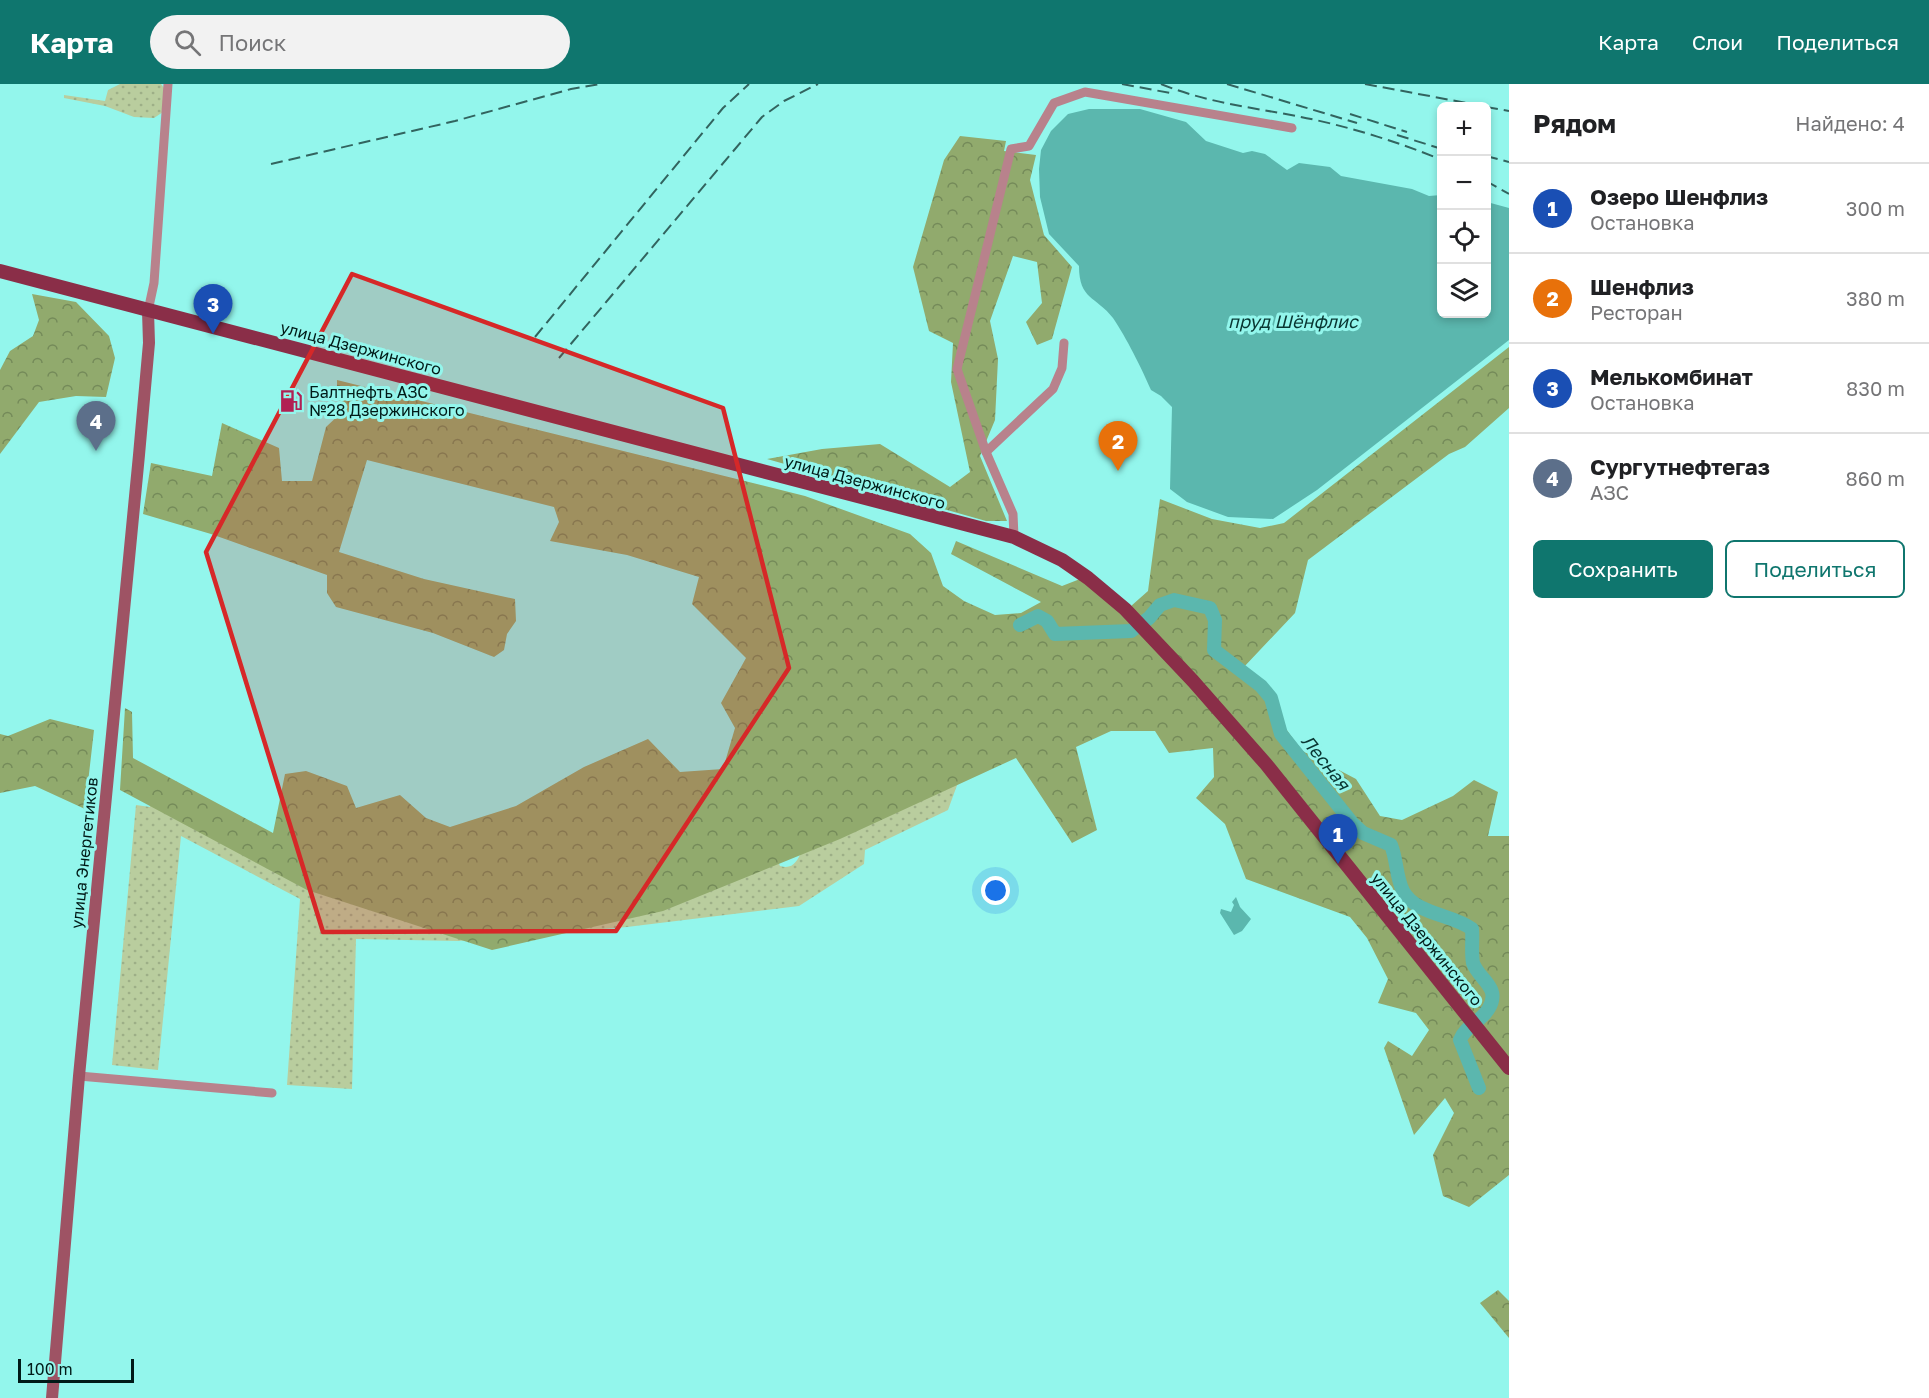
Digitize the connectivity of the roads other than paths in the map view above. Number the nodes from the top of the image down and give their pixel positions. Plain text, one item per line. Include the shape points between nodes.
1 (168, 84) edge
2 (1292, 128) dead end
3 (0, 271) edge
4 (148, 311) junction
5 (1064, 343) dead end
6 (986, 452) junction
7 (1014, 537) junction
8 (1509, 1068) edge
9 (79, 1076) junction
10 (272, 1094) dead end
11 (52, 1398) edge

1 - 4 street via 154,283
2 - 6 street via 1085,92 1054,103 1029,146 1011,149 957,369
3 - 4 main road, улица Дзержинского
4 - 7 main road, улица Дзержинского
4 - 9 main road, улица Энергетиков via 139,455
5 - 6 street via 1062,368 1053,389
6 - 7 street via 1013,514
7 - 8 main road, улица Дзержинского via 1062,560 1115,599 1228,719
9 - 10 street
9 - 11 main road, улица Энергетиков

